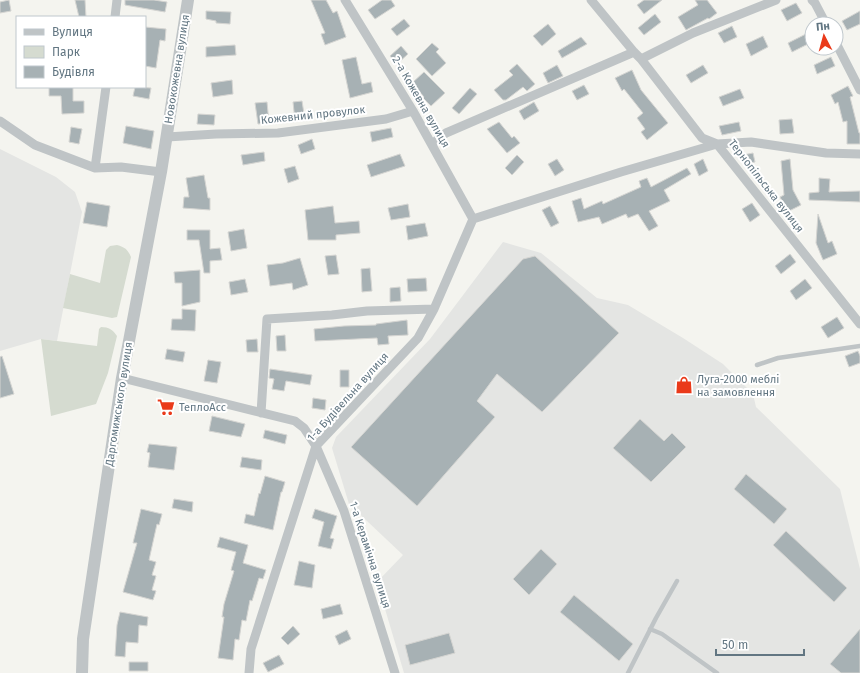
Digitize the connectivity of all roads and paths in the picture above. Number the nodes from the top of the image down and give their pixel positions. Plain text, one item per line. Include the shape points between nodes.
1 (117, 0) edge
2 (188, 0) edge
3 (345, 0) edge
4 (591, 0) edge
5 (776, 0) edge
6 (812, 0) edge
7 (115, 16) edge
8 (822, 16) edge
9 (634, 52) junction
10 (843, 56) edge
11 (641, 59) junction
12 (106, 88) edge
13 (860, 90) edge
14 (413, 110) junction
15 (0, 121) edge
16 (167, 137) junction
17 (432, 144) junction
18 (717, 144) junction
19 (860, 154) edge
20 (95, 168) junction
21 (161, 172) junction
22 (473, 218) junction
23 (434, 309) junction
24 (860, 324) edge
25 (860, 346) edge
26 (757, 365) dead end
27 (122, 378) junction
28 (261, 413) junction
29 (316, 446) junction
30 (677, 581) dead end
31 (650, 629) junction
32 (82, 673) edge
33 (249, 673) edge
34 (395, 673) edge
35 (628, 673) edge
36 (717, 673) edge

1 - 7 street
2 - 16 street, Новокожевна вулиця
3 - 14 street, 2-а Кожевна вулиця
4 - 9 street, Тернопільська вулиця
5 - 11 street via 693,33
6 - 8 street
9 - 11 street, Тернопільська вулиця
9 - 17 street via 446,133
10 - 13 street
11 - 18 street, Тернопільська вулиця via 702,138
12 - 20 street
14 - 16 street, Кожевний провулок via 386,119 278,133
14 - 17 street, 2-а Кожевна вулиця
15 - 20 street via 35,145
16 - 21 street, Даргомижського вулиця
17 - 22 street, 2-а Кожевна вулиця
18 - 19 street via 751,142 826,153
18 - 22 street
18 - 24 street, Тернопільська вулиця
20 - 21 street via 121,167
21 - 27 street, Даргомижського вулиця
22 - 23 street, 1-а Будівельна вулиця
23 - 28 street via 367,310 267,319
23 - 29 street, 1-а Будівельна вулиця via 418,338
25 - 26 lane via 778,358
27 - 28 street, 1-а Керамічна вулиця
27 - 32 street, Даргомижського вулиця via 83,639
28 - 29 street, 1-а Керамічна вулиця via 295,421 304,428
29 - 33 street, 1-а Будівельна вулиця via 251,649
29 - 34 street, 1-а Керамічна вулиця via 344,511
30 - 31 lane
31 - 35 lane
31 - 36 lane via 662,634

